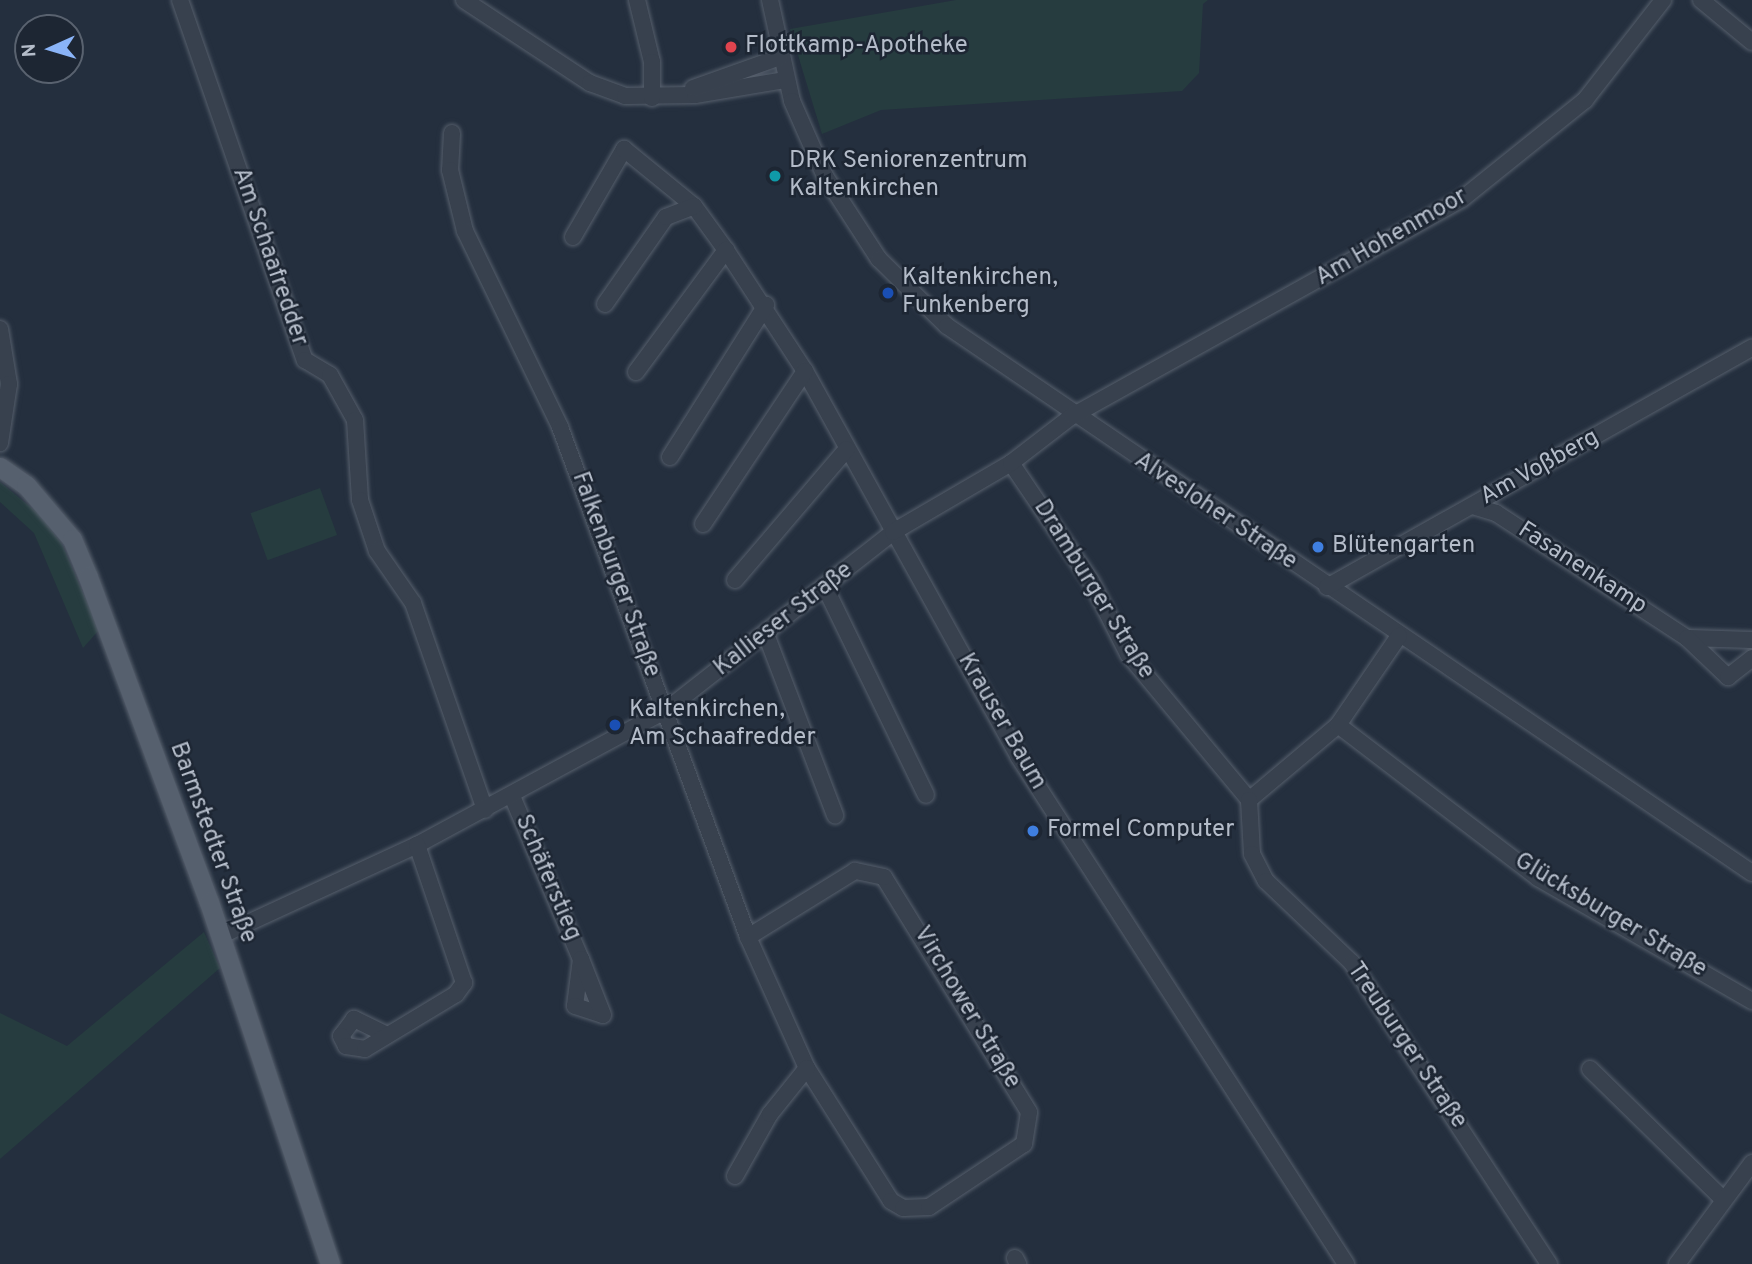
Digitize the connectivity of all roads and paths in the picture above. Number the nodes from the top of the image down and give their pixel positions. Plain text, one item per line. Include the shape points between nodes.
1 (180, 0) edge
2 (464, 0) edge
3 (637, 0) edge
4 (770, 0) edge
5 (1663, 0) edge
6 (1701, 0) edge
7 (1752, 42) edge
8 (780, 57) junction
9 (786, 80) junction
10 (684, 94) junction
11 (652, 98) junction
12 (452, 133) dead end
13 (694, 206) junction
14 (573, 237) dead end
15 (726, 250) junction
16 (605, 304) dead end
17 (766, 305) junction
18 (1, 331) edge
19 (1752, 348) edge
20 (0, 351) edge
21 (636, 372) dead end
22 (805, 372) junction
23 (1072, 416) junction
24 (0, 443) edge
25 (848, 449) junction
26 (670, 457) dead end
27 (1011, 463) junction
28 (0, 467) edge
29 (1473, 506) junction
30 (703, 524) dead end
31 (893, 532) junction
32 (736, 580) dead end
33 (825, 587) junction
34 (1327, 587) junction
35 (1399, 636) junction
36 (767, 637) junction
37 (1688, 638) junction
38 (1752, 640) edge
39 (1752, 658) edge
40 (665, 711) junction
41 (1338, 725) junction
42 (926, 795) dead end
43 (512, 796) junction
44 (1249, 800) junction
45 (485, 810) junction
46 (835, 815) dead end
47 (417, 845) junction
48 (1752, 873) edge
49 (220, 936) junction
50 (748, 937) junction
51 (581, 959) dead end
52 (1752, 1001) edge
53 (387, 1035) dead end
54 (807, 1068) junction
55 (1590, 1069) dead end
56 (1752, 1163) edge
57 (735, 1176) dead end
58 (1724, 1200) junction
59 (891, 1201) joint
60 (330, 1264) edge
61 (1346, 1264) edge
62 (1549, 1264) edge
63 (1677, 1264) edge

1 - 45 street, Am Schaafredder via 305,360 330,375 355,419 360,500 377,551 413,603
2 - 11 street via 590,83 625,96
3 - 11 street via 652,62
4 - 8 street, Alvesloher Straße
5 - 23 street, Am Hohenmoor via 1585,100 1462,199
6 - 7 street
8 - 9 street, Alvesloher Straße
8 - 10 street
9 - 10 street
9 - 23 street, Alvesloher Straße via 825,176 879,259 947,326
10 - 11 street
12 - 40 street, Falkenburger Straße via 450,170 465,231 560,427
13 - 14 street, Krauser Baum via 624,149
13 - 15 street, Krauser Baum
13 - 16 street via 666,217
15 - 17 street, Krauser Baum
15 - 21 street
17 - 22 street, Krauser Baum
17 - 26 street
18 - 20 street
18 - 24 street via 9,384
19 - 29 street, Am Voßberg
22 - 25 street, Krauser Baum
22 - 30 street
23 - 27 street, Kallieser Straße
23 - 34 street, Alvesloher Straße
25 - 31 street, Krauser Baum
25 - 32 street
27 - 31 street, Kallieser Straße
27 - 44 street, Dramburger Straße via 1091,581 1128,654
28 - 49 main road, Barmstedter Straße via 26,485 72,538
29 - 34 street, Am Voßberg
29 - 37 street, Fasanenkamp via 1496,513
31 - 33 street, Kallieser Straße
31 - 61 street, Krauser Baum via 1018,756
33 - 36 street, Kallieser Straße
33 - 42 street
34 - 35 street, Alvesloher Straße
35 - 41 street
35 - 48 street, Alvesloher Straße
36 - 40 street, Kallieser Straße
36 - 46 street
37 - 38 street
37 - 39 street, Fasanenkamp via 1728,677
40 - 43 street, Kallieser Straße
40 - 50 street, Falkenburger Straße
41 - 44 street
41 - 52 street, Glücksburger Straße via 1538,878
43 - 45 street, Kallieser Straße
43 - 51 street, Schäferstieg
44 - 62 street, Treuburger Straße via 1250,844 1266,881 1352,963
45 - 47 street, Kallieser Straße
47 - 49 street, Kallieser Straße
47 - 53 street via 464,983 456,995
49 - 60 main road, Barmstedter Straße
50 - 54 street, Falkenburger Straße
50 - 59 street, Virchower Straße via 855,871 884,877 1030,1112 1030,1133 1017,1152 929,1207 902,1208
54 - 57 street via 770,1114
54 - 59 street, Falkenburger Straße
55 - 58 street
56 - 58 street
58 - 63 street

